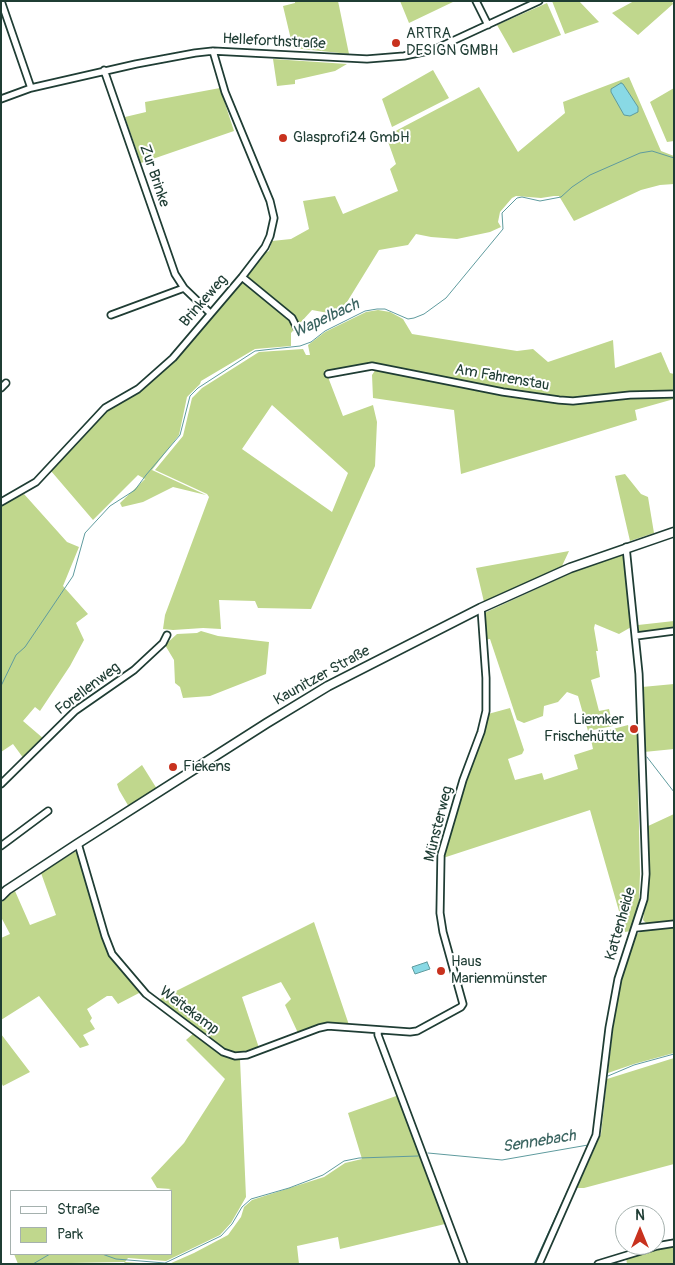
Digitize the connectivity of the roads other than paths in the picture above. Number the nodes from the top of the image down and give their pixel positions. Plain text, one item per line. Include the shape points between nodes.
1 (1, 1) edge
2 (476, 1) edge
3 (539, 1) edge
4 (488, 25) junction
5 (212, 51) junction
6 (104, 70) junction
7 (31, 88) junction
8 (1, 99) edge
9 (242, 278) junction
10 (184, 288) junction
11 (210, 313) junction
12 (111, 315) dead end
13 (297, 328) dead end
14 (328, 374) dead end
15 (674, 394) edge
16 (1, 502) edge
17 (674, 532) edge
18 (626, 547) junction
19 (481, 608) junction
20 (674, 631) edge
21 (167, 635) dead end
22 (636, 636) junction
23 (1, 784) edge
24 (48, 811) dead end
25 (77, 844) junction
26 (1, 846) edge
27 (3, 892) edge
28 (674, 924) edge
29 (636, 928) junction
30 (378, 1030) junction
31 (674, 1243) edge
32 (464, 1264) edge
33 (539, 1264) edge
34 (598, 1264) edge

1 - 7 street
2 - 4 street
3 - 4 street, Helleforthstraße
4 - 5 street, Helleforthstraße via 433,50 367,60
5 - 6 street, Helleforthstraße
5 - 9 street, Brinkeweg via 273,212 273,225 265,247
6 - 7 street, Helleforthstraße
6 - 10 street, Zur Brinke via 175,274
7 - 8 street, Helleforthstraße
9 - 11 street, Brinkeweg
9 - 13 street via 292,318
10 - 11 street, Zur Brinke
10 - 12 street
11 - 16 street, Brinkeweg via 173,358 138,389 105,408 41,478
14 - 15 street, Am Fahrenstau via 372,366 559,400
17 - 18 street, Kaunitzer Straße
18 - 19 street, Kaunitzer Straße
18 - 22 street, Kattenheide
19 - 25 street, Kaunitzer Straße via 328,686
19 - 30 street, Münsterweg via 486,711 441,856 440,913 463,1004 417,1030
20 - 22 street
21 - 23 street, Forellenweg via 164,643 134,670 75,711
22 - 29 street, Kattenheide via 646,874
24 - 26 street
25 - 27 street, Kaunitzer Straße
25 - 30 street, Weitekamp via 112,954 146,994 223,1052 235,1056 247,1054 328,1026
28 - 29 street
29 - 33 street, Kattenheide via 618,979 596,1136
30 - 32 street
31 - 34 street

